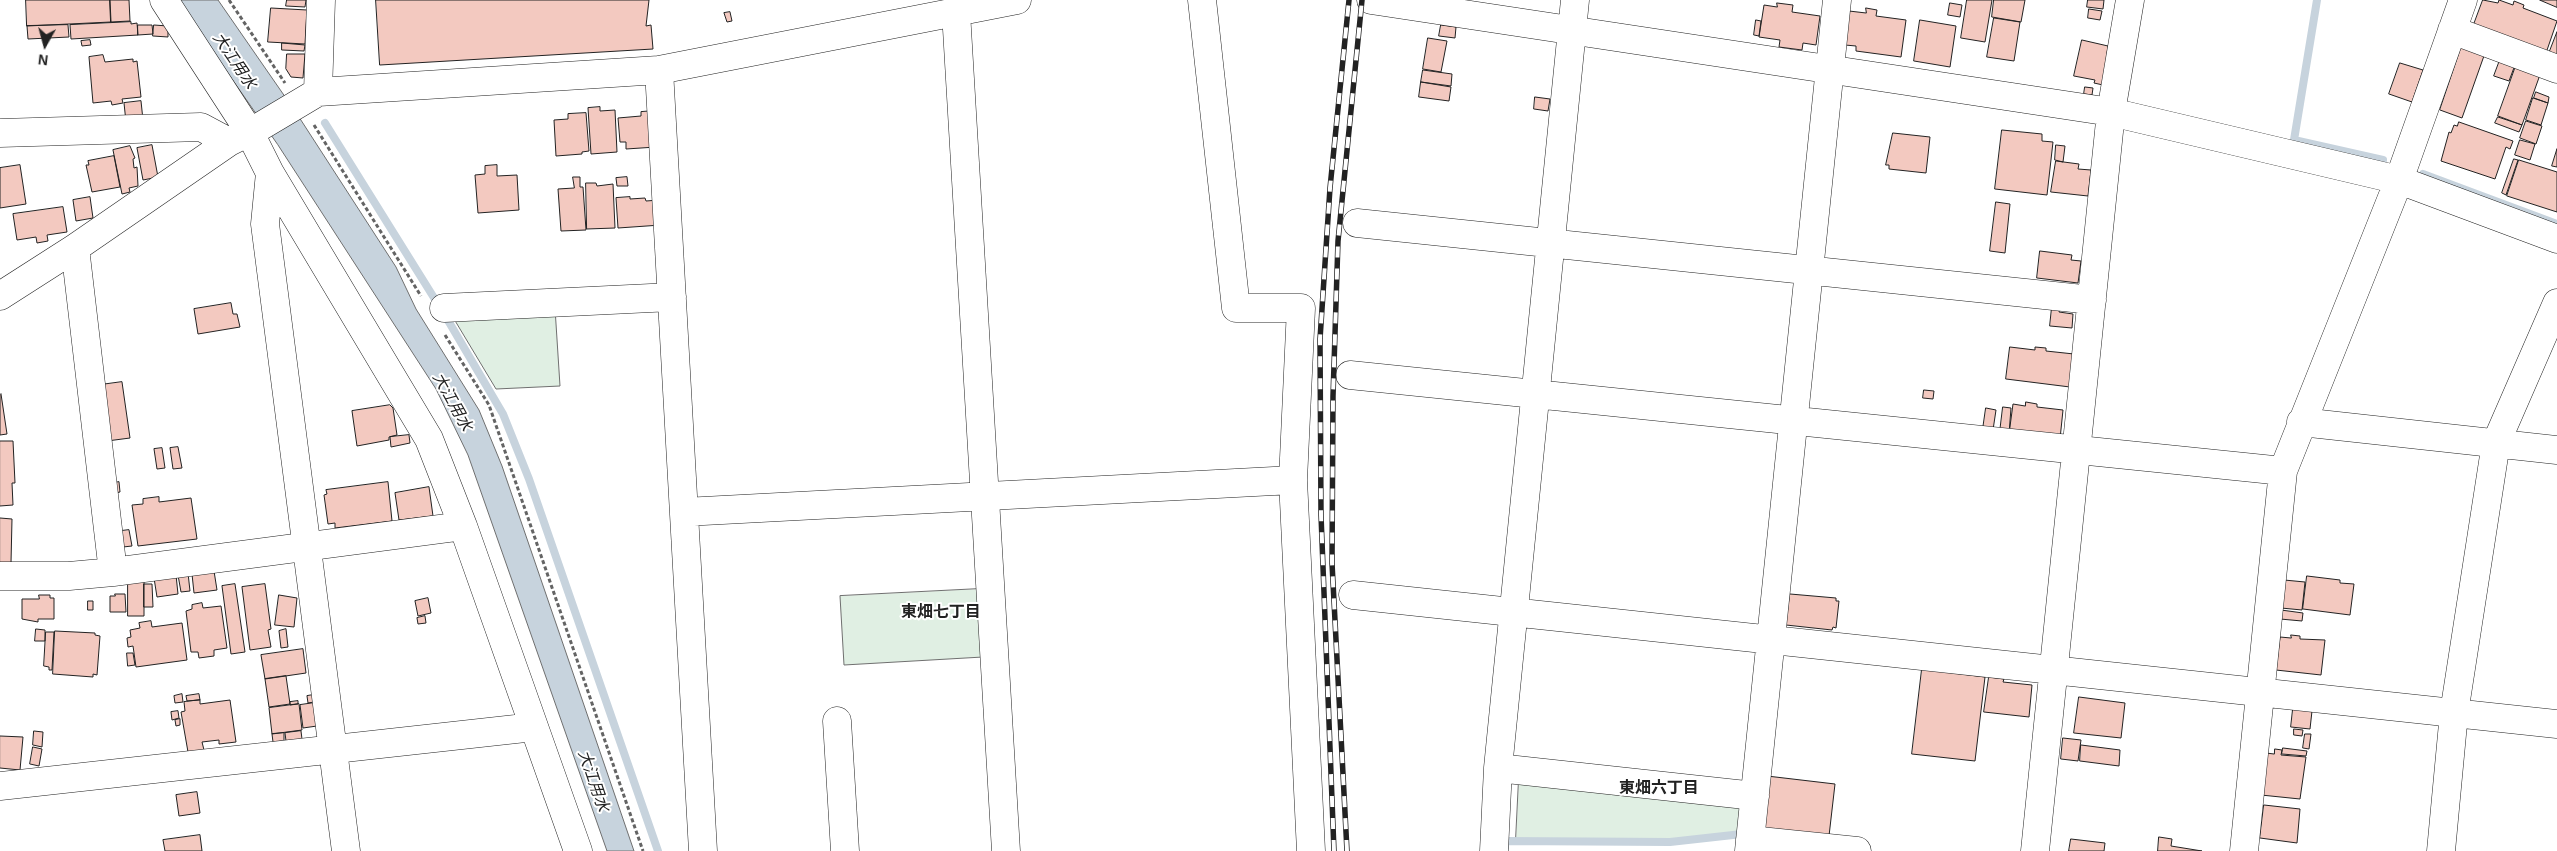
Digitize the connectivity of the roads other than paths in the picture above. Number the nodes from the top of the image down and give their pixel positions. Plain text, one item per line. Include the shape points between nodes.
1 (164, 0) edge
2 (321, 0) edge
3 (1202, 0) edge
4 (1371, 0) edge
5 (1575, 0) edge
6 (1837, 0) edge
7 (2130, 0) edge
8 (2463, 0) edge
9 (1010, 1) edge
10 (956, 12) junction
11 (1572, 30) junction
12 (2452, 30) junction
13 (2557, 69) edge
14 (659, 70) junction
15 (1831, 70) junction
16 (304, 100) junction
17 (2111, 112) junction
18 (0, 133) edge
19 (246, 133) junction
20 (270, 173) junction
21 (2399, 180) junction
22 (1357, 223) dead end
23 (2557, 239) edge
24 (1550, 244) junction
25 (76, 248) junction
26 (1810, 270) junction
27 (0, 296) edge
28 (672, 297) junction
29 (2092, 300) junction
30 (2557, 303) edge
31 (437, 314) road end
32 (1350, 375) dead end
33 (1536, 394) junction
34 (1794, 422) junction
35 (2301, 422) junction
36 (2496, 443) junction
37 (2557, 450) edge
38 (2076, 451) junction
39 (2283, 471) junction
40 (1293, 480) junction
41 (985, 496) junction
42 (684, 512) junction
43 (463, 526) junction
44 (307, 547) junction
45 (113, 572) junction
46 (0, 576) edge
47 (1353, 594) dead end
48 (1513, 612) junction
49 (1771, 639) junction
50 (2053, 669) junction
51 (2261, 692) junction
52 (2454, 713) junction
53 (838, 721) dead end
54 (2557, 724) edge
55 (534, 726) junction
56 (333, 747) junction
57 (1498, 768) junction
58 (0, 786) edge
59 (1755, 796) junction
60 (1749, 846) edge
61 (346, 851) edge
62 (578, 851) edge
63 (703, 851) edge
64 (845, 851) edge
65 (1006, 851) edge
66 (1311, 851) edge
67 (1494, 851) edge
68 (1857, 851) edge
69 (2035, 851) edge
70 (2244, 851) edge
71 (2441, 851) edge

1 - 19 street
2 - 16 street
3 - 40 street via 1236,308 1301,308
4 - 11 street
5 - 11 street
6 - 15 street
7 - 17 street
8 - 12 street
9 - 10 street
10 - 14 street
10 - 41 street
11 - 15 street
11 - 24 street
12 - 13 street
12 - 21 street
14 - 16 street
14 - 28 street
15 - 17 street
15 - 26 street
16 - 19 street
17 - 21 street
17 - 29 street
18 - 19 street via 201,127
19 - 20 street
19 - 25 street
20 - 43 street via 429,439
20 - 44 street via 265,224
21 - 23 street
21 - 35 street
22 - 24 street
24 - 26 street
24 - 33 street
25 - 27 street
25 - 45 street
26 - 29 street
26 - 34 street
28 - 31 street
28 - 42 street
29 - 38 street
30 - 36 street
32 - 33 street
33 - 34 street
33 - 48 street
34 - 38 street
34 - 49 street
35 - 36 street
35 - 39 street
36 - 37 street
36 - 52 street
38 - 39 street
38 - 50 street
39 - 51 street
40 - 41 street
40 - 66 street
41 - 42 street
41 - 65 street
42 - 63 street
43 - 44 street
43 - 55 street
44 - 45 street
44 - 56 street
45 - 46 street
47 - 48 street
48 - 49 street
48 - 57 street
49 - 50 street
49 - 59 street
50 - 51 street
50 - 69 street
51 - 52 street
51 - 70 street
52 - 54 street
52 - 71 street
53 - 64 street
55 - 56 street
55 - 62 street
56 - 58 street
56 - 61 street
57 - 59 street
57 - 67 street
59 - 60 street
60 - 68 street

